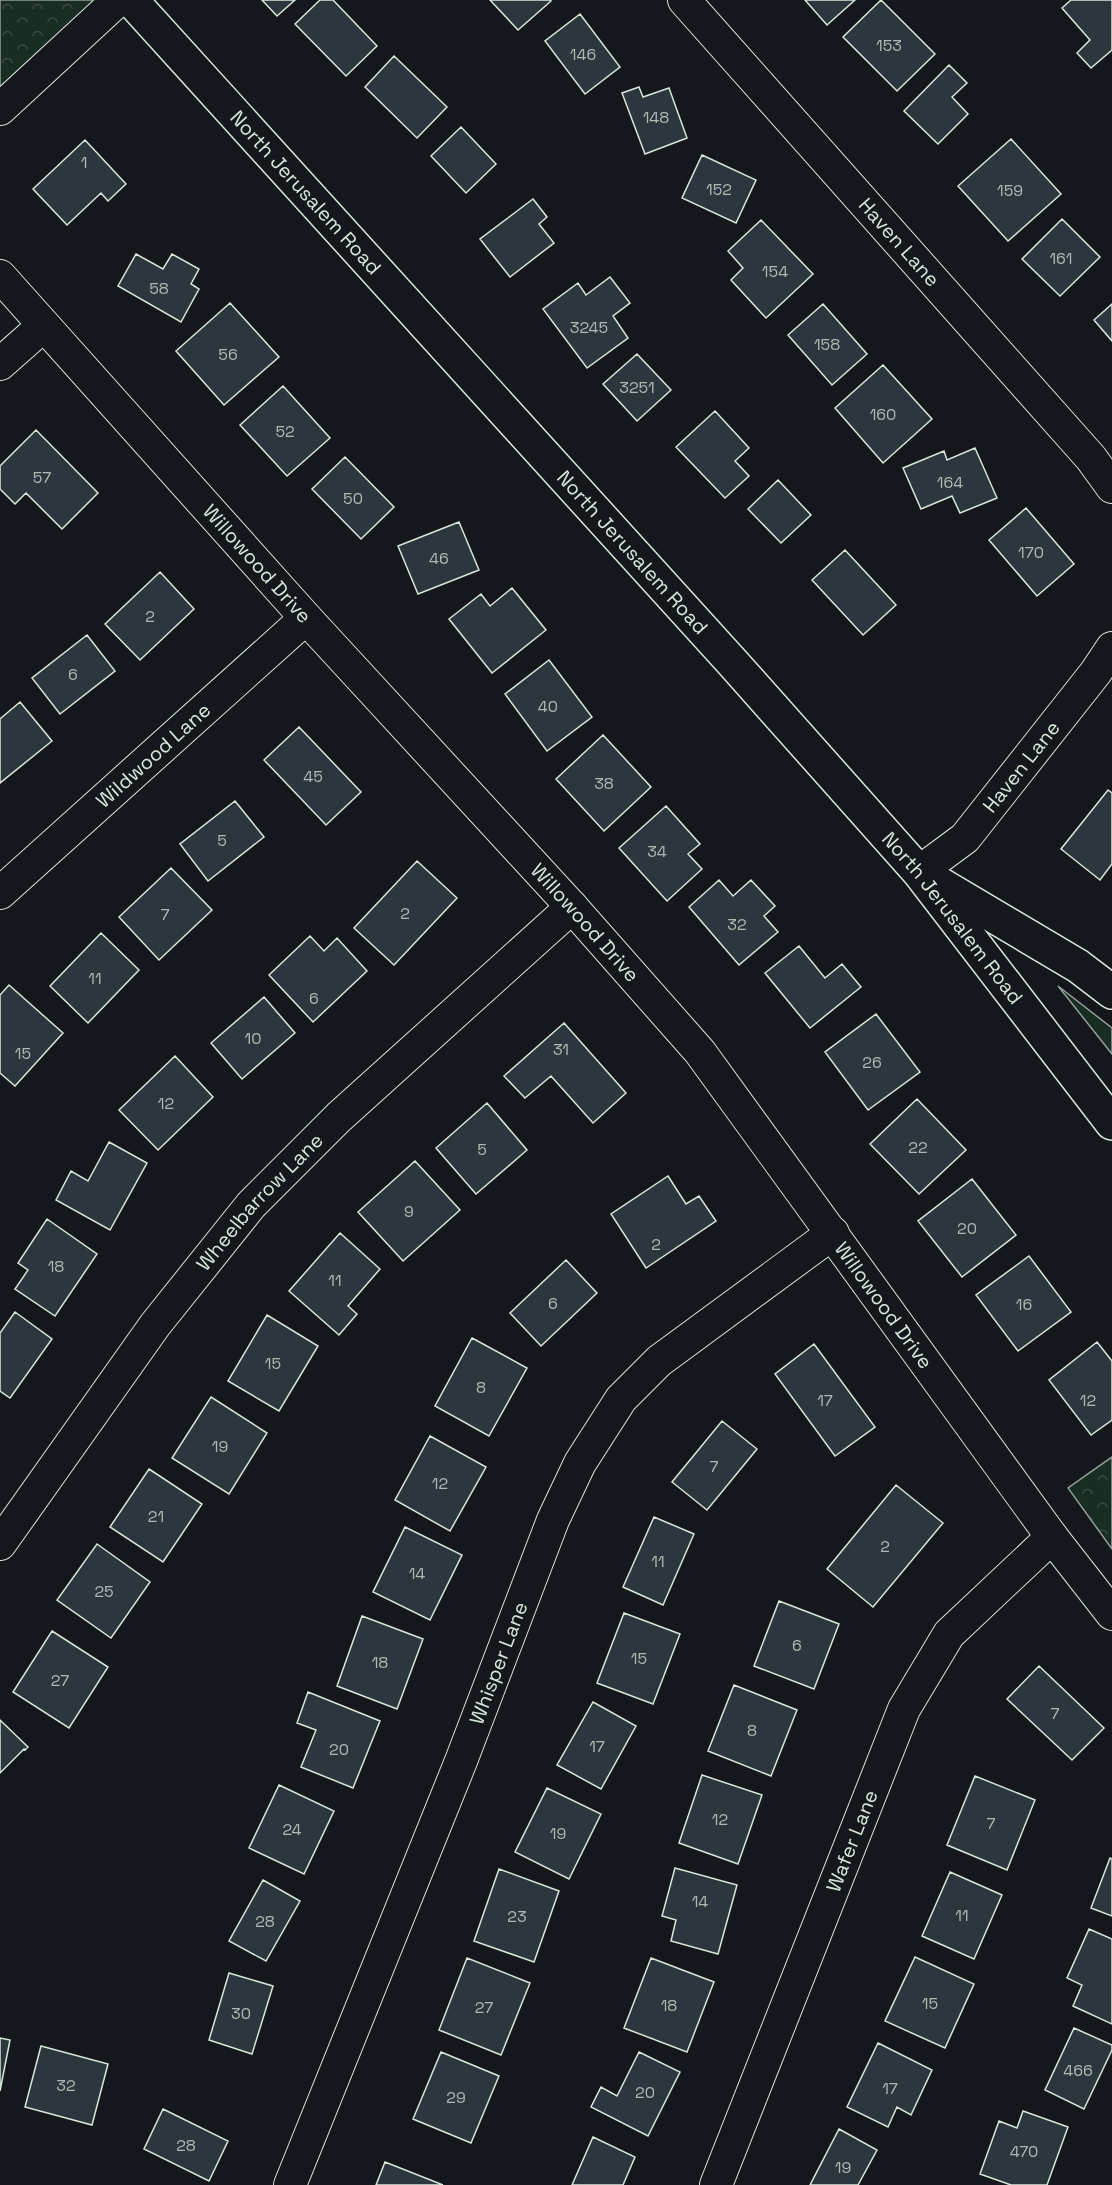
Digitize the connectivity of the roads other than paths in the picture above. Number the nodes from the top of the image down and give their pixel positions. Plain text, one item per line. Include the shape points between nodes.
1 (118, 0) edge
2 (131, 0) edge
3 (684, 0) edge
4 (0, 109) edge
5 (0, 276) edge
6 (43, 326) junction
7 (0, 364) edge
8 (1112, 487) edge
9 (306, 618) junction
10 (1112, 648) edge
11 (918, 872) junction
12 (0, 893) edge
13 (572, 906) junction
14 (1112, 992) edge
15 (1112, 1123) edge
16 (833, 1233) junction
17 (1052, 1537) junction
18 (0, 1544) edge
19 (1112, 1614) edge
20 (290, 2185) edge
21 (716, 2185) edge

1 - 4 street
2 - 11 main road, North Jerusalem Road
3 - 8 street, Haven Lane via 1092,458
5 - 6 street, Willowood Drive
6 - 7 street
6 - 9 street, Willowood Drive
9 - 12 street, Wildwood Lane
9 - 13 street, Willowood Drive
10 - 11 street, Haven Lane via 965,838
11 - 14 main road via 1078,966
11 - 15 main road, North Jerusalem Road
13 - 16 street, Willowood Drive via 700,1052
13 - 18 street, Wheelbarrow Lane via 339,1117 251,1205 155,1325
16 - 17 street, Willowood Drive
16 - 20 street, Whisper Lane via 659,1361 621,1399 580,1462 553,1520 461,1761
17 - 19 street, Willowood Drive
17 - 21 street, Wafer Lane via 949,1634 904,1709

